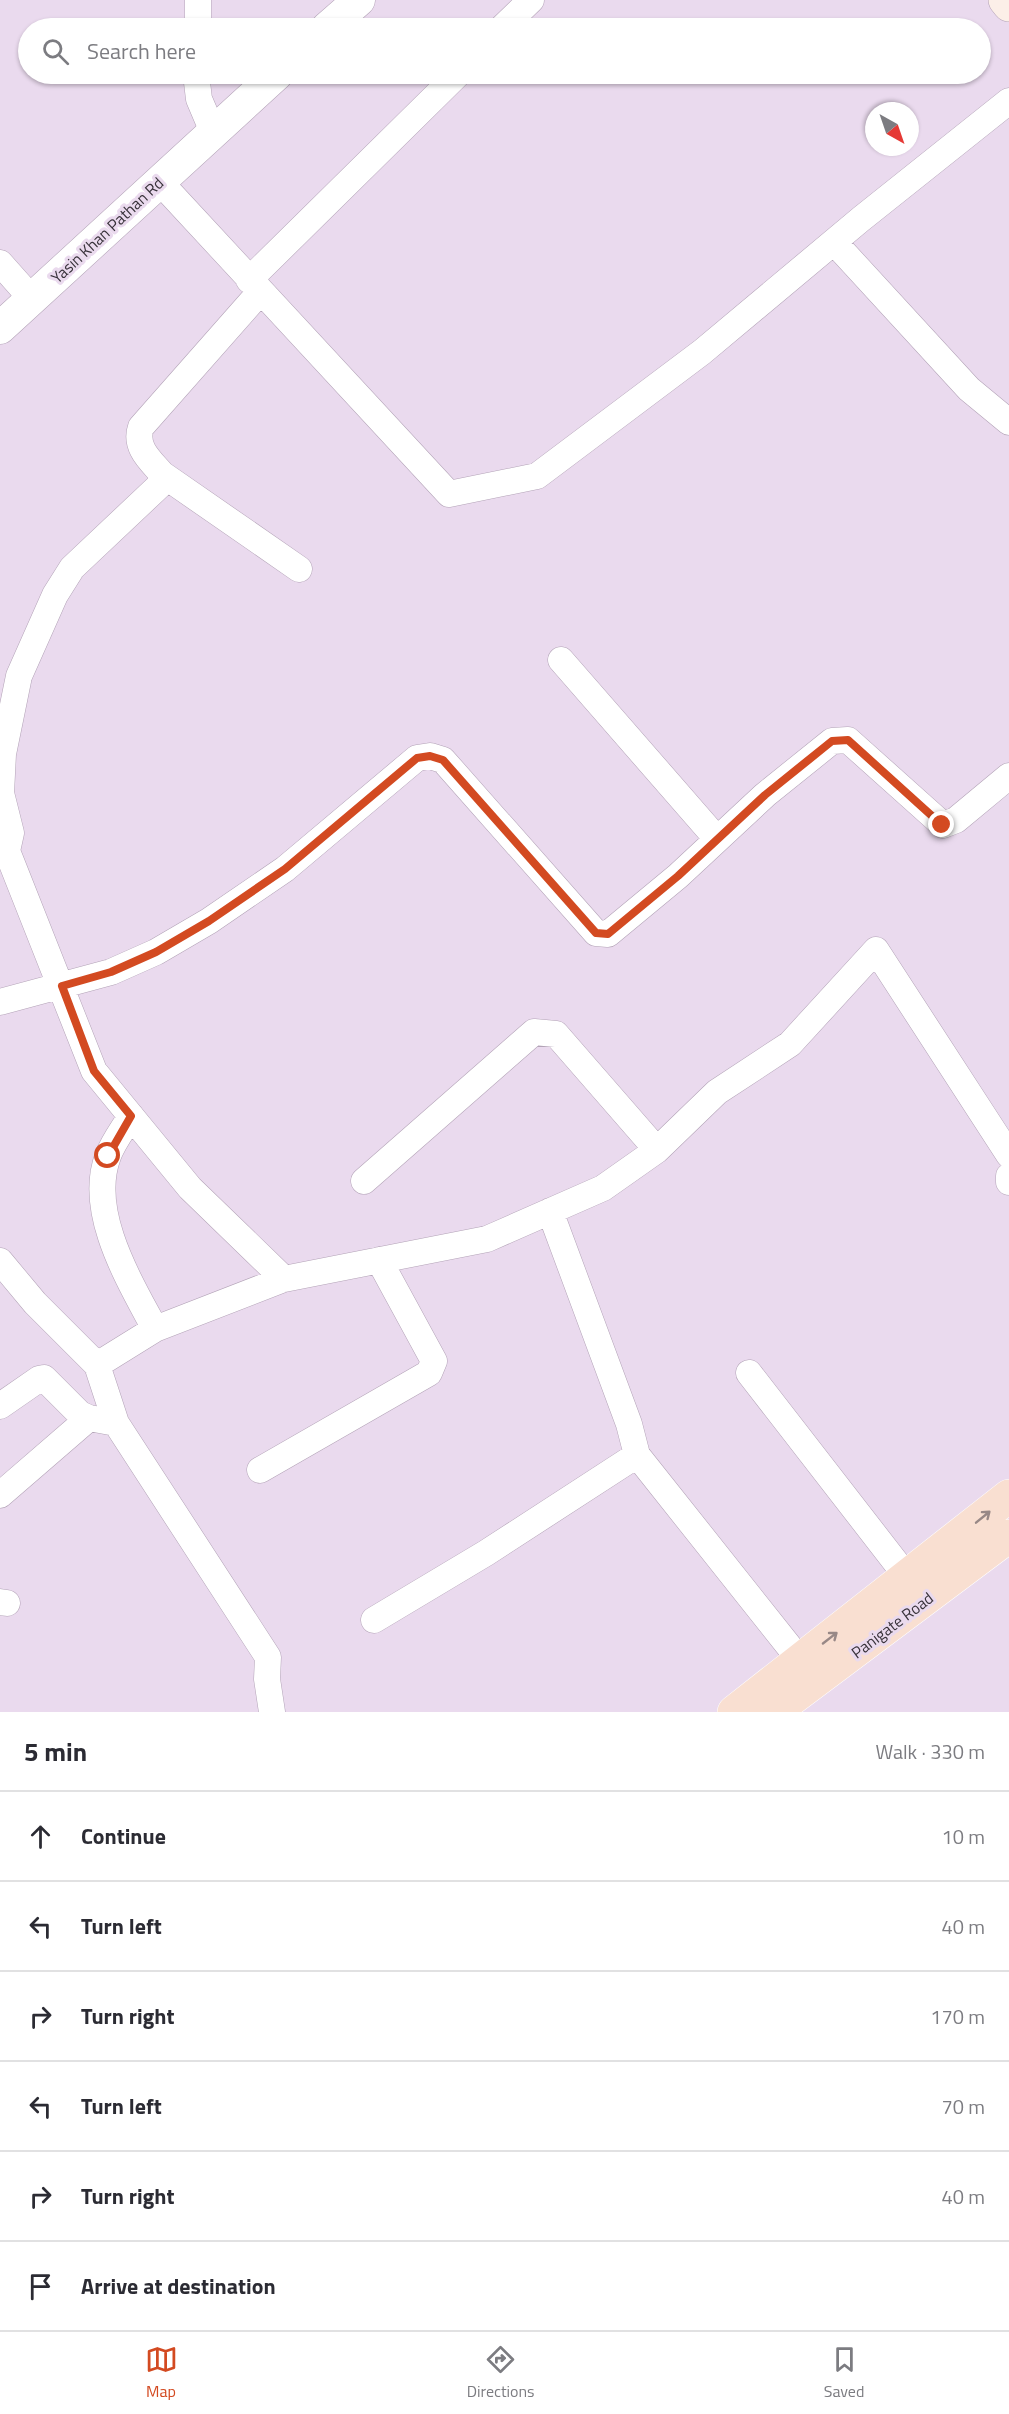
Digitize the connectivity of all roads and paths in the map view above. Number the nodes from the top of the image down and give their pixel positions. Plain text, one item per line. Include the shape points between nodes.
1 (198, 0) edge
2 (531, 0) edge
3 (1005, 0) edge
4 (1009, 5) edge
5 (198, 18) edge
6 (512, 18) edge
7 (197, 84) edge
8 (266, 84) edge
9 (448, 84) edge
10 (1009, 100) edge
11 (213, 132) junction
12 (160, 182) junction
13 (834, 242) junction
14 (0, 263) edge
15 (254, 286) junction
16 (32, 299) junction
17 (0, 328) edge
18 (1009, 422) edge
19 (162, 474) junction
20 (299, 569) dead end
21 (561, 660) dead end
22 (1009, 776) edge
23 (0, 793) edge
24 (717, 839) junction
25 (62, 986) junction
26 (0, 1002) edge
27 (131, 1116) junction
28 (657, 1150) junction
29 (1009, 1155) edge
30 (1009, 1176) edge
31 (364, 1181) dead end
32 (1009, 1182) edge
33 (550, 1211) junction
34 (379, 1260) junction
35 (0, 1261) edge
36 (284, 1280) junction
37 (155, 1329) junction
38 (97, 1365) junction
39 (749, 1373) dead end
40 (0, 1406) edge
41 (89, 1418) junction
42 (116, 1423) junction
43 (637, 1455) junction
44 (260, 1470) dead end
45 (0, 1495) edge
46 (1009, 1496) edge
47 (1009, 1536) edge
48 (917, 1589) junction
49 (374, 1620) dead end
50 (809, 1671) junction
51 (272, 1712) edge
52 (734, 1712) edge
53 (774, 1712) edge

1 - 5 street
2 - 6 street
3 - 4 main road
7 - 11 street
8 - 11 street, Yasin Khan Pathan Rd
9 - 15 street
10 - 13 street
11 - 12 street, Yasin Khan Pathan Rd
12 - 15 street
12 - 16 street, Yasin Khan Pathan Rd
13 - 15 street via 702,352 537,476 449,494
13 - 18 street via 969,389
14 - 16 street
15 - 19 street via 141,427 137,437 140,447
16 - 17 street, Yasin Khan Pathan Rd
19 - 20 street
19 - 23 street via 153,493 72,568 55,595 19,676 3,754
21 - 24 street
22 - 24 street via 956,820 942,825 848,740 832,741
23 - 25 street via 11,833 7,851
24 - 25 street via 608,934 596,933 443,760 417,758 285,869 209,921 156,952 111,972
25 - 26 street
25 - 27 street via 94,1071
27 - 36 street via 190,1188
27 - 37 street via 108,1156 102,1197 110,1237
28 - 29 street via 717,1092 790,1044 876,950
28 - 31 street via 556,1034 534,1032
28 - 33 street via 603,1188
30 - 32 street
33 - 34 street via 487,1239
33 - 43 street
34 - 36 street
34 - 44 street via 434,1361 433,1368
35 - 38 street via 35,1303
36 - 37 street
37 - 38 street
38 - 42 street
39 - 48 street
40 - 41 street via 44,1378
41 - 42 street
41 - 45 street
42 - 51 street via 268,1657
43 - 49 street
43 - 50 street
48 -> 46 main road
47 - 48 main road, Panigate Road
48 - 50 main road, Panigate Road
50 - 52 main road
50 - 53 main road, Panigate Road

